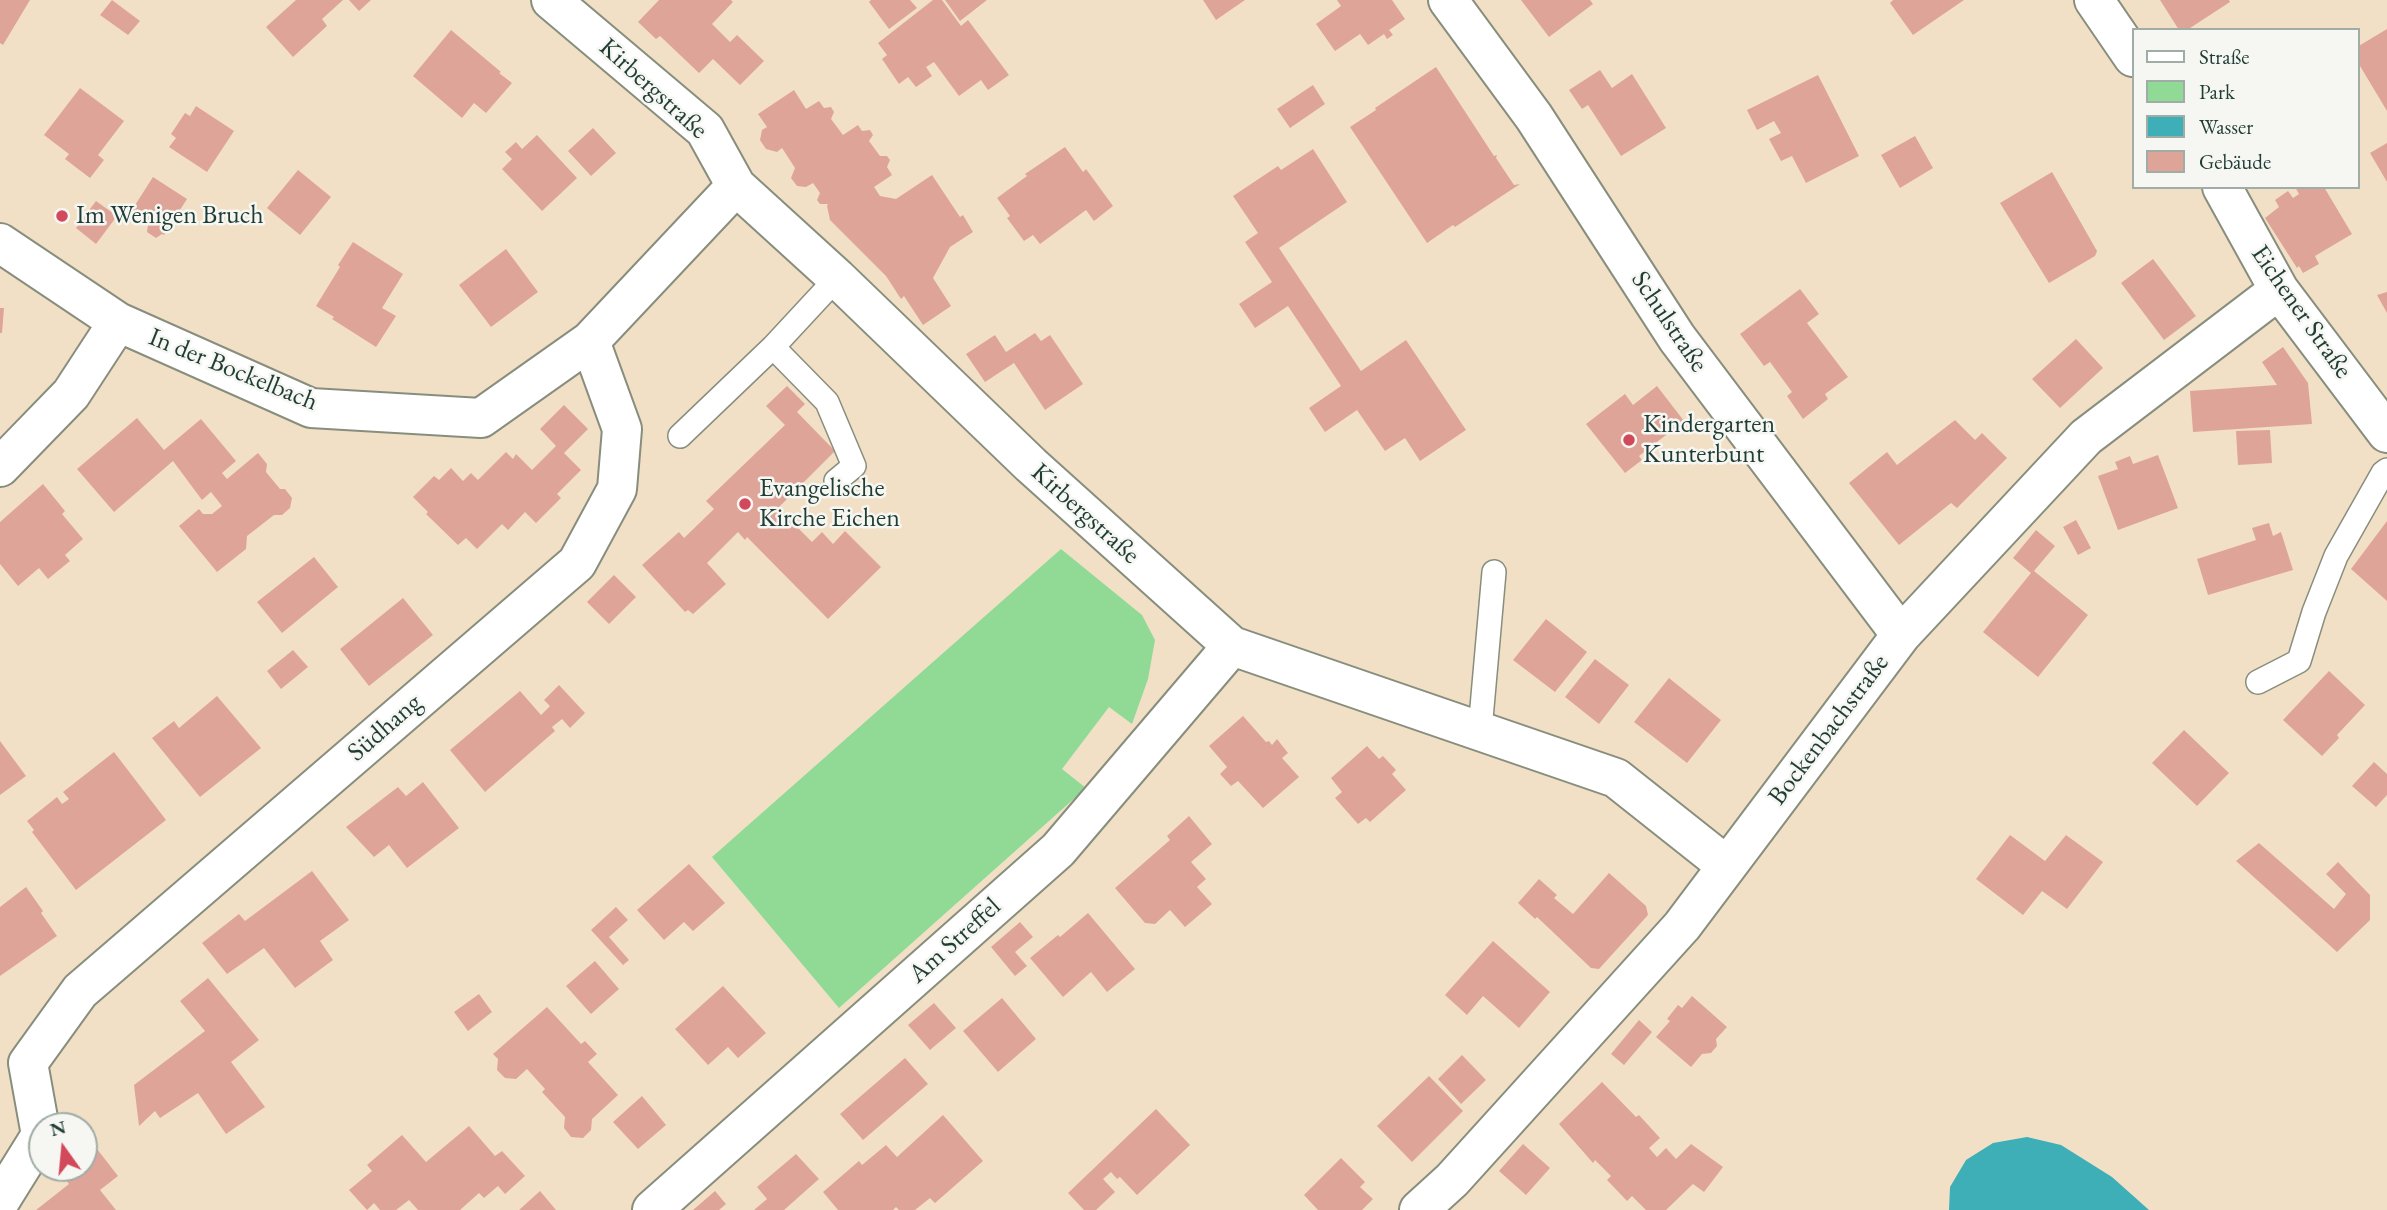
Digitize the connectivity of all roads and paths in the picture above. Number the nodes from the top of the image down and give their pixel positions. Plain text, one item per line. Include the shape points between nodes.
1 (551, 0) edge
2 (1448, 0) edge
3 (2094, 0) edge
4 (2132, 56) edge
5 (736, 186) junction
6 (2223, 189) edge
7 (0, 243) edge
8 (837, 278) junction
9 (2279, 290) junction
10 (118, 322) junction
11 (590, 341) junction
12 (773, 347) junction
13 (2387, 433) edge
14 (680, 436) dead end
15 (0, 467) edge
16 (2387, 470) edge
17 (836, 481) dead end
18 (1494, 572) dead end
19 (1900, 635) junction
20 (1232, 646) junction
21 (2258, 682) dead end
22 (1480, 730) junction
23 (1727, 866) junction
24 (14, 1069) edge
25 (0, 1201) edge
26 (652, 1210) edge
27 (1419, 1210) edge

1 - 5 street, Kirbergstraße via 705,130
2 - 19 street, Schulstraße via 1534,117 1677,338
3 - 4 street
5 - 8 street, Kirbergstraße
5 - 11 street, In der Bockelbach
6 - 9 street, Eichener Straße
7 - 10 street, In der Bockelbach
8 - 12 lane
8 - 20 street, Kirbergstraße via 1031,465
9 - 13 street, Eichener Straße
9 - 19 street, Bockenbachstraße via 2086,437
10 - 11 street, In der Bockelbach via 311,408 481,418
10 - 15 street via 71,394
11 - 24 street, Südhang via 622,429 617,489 577,563 80,991
12 - 14 lane
12 - 17 lane via 827,402 854,466
16 - 21 lane via 2336,556 2299,661
18 - 22 lane
19 - 23 street, Bockenbachstraße
20 - 22 street, Kirbergstraße
20 - 26 street, Am Streffel via 1058,850
22 - 23 street, Kirbergstraße via 1616,778
23 - 27 street, Bockenbachstraße via 1682,926 1452,1180
24 - 25 street, Südhang via 41,1135

